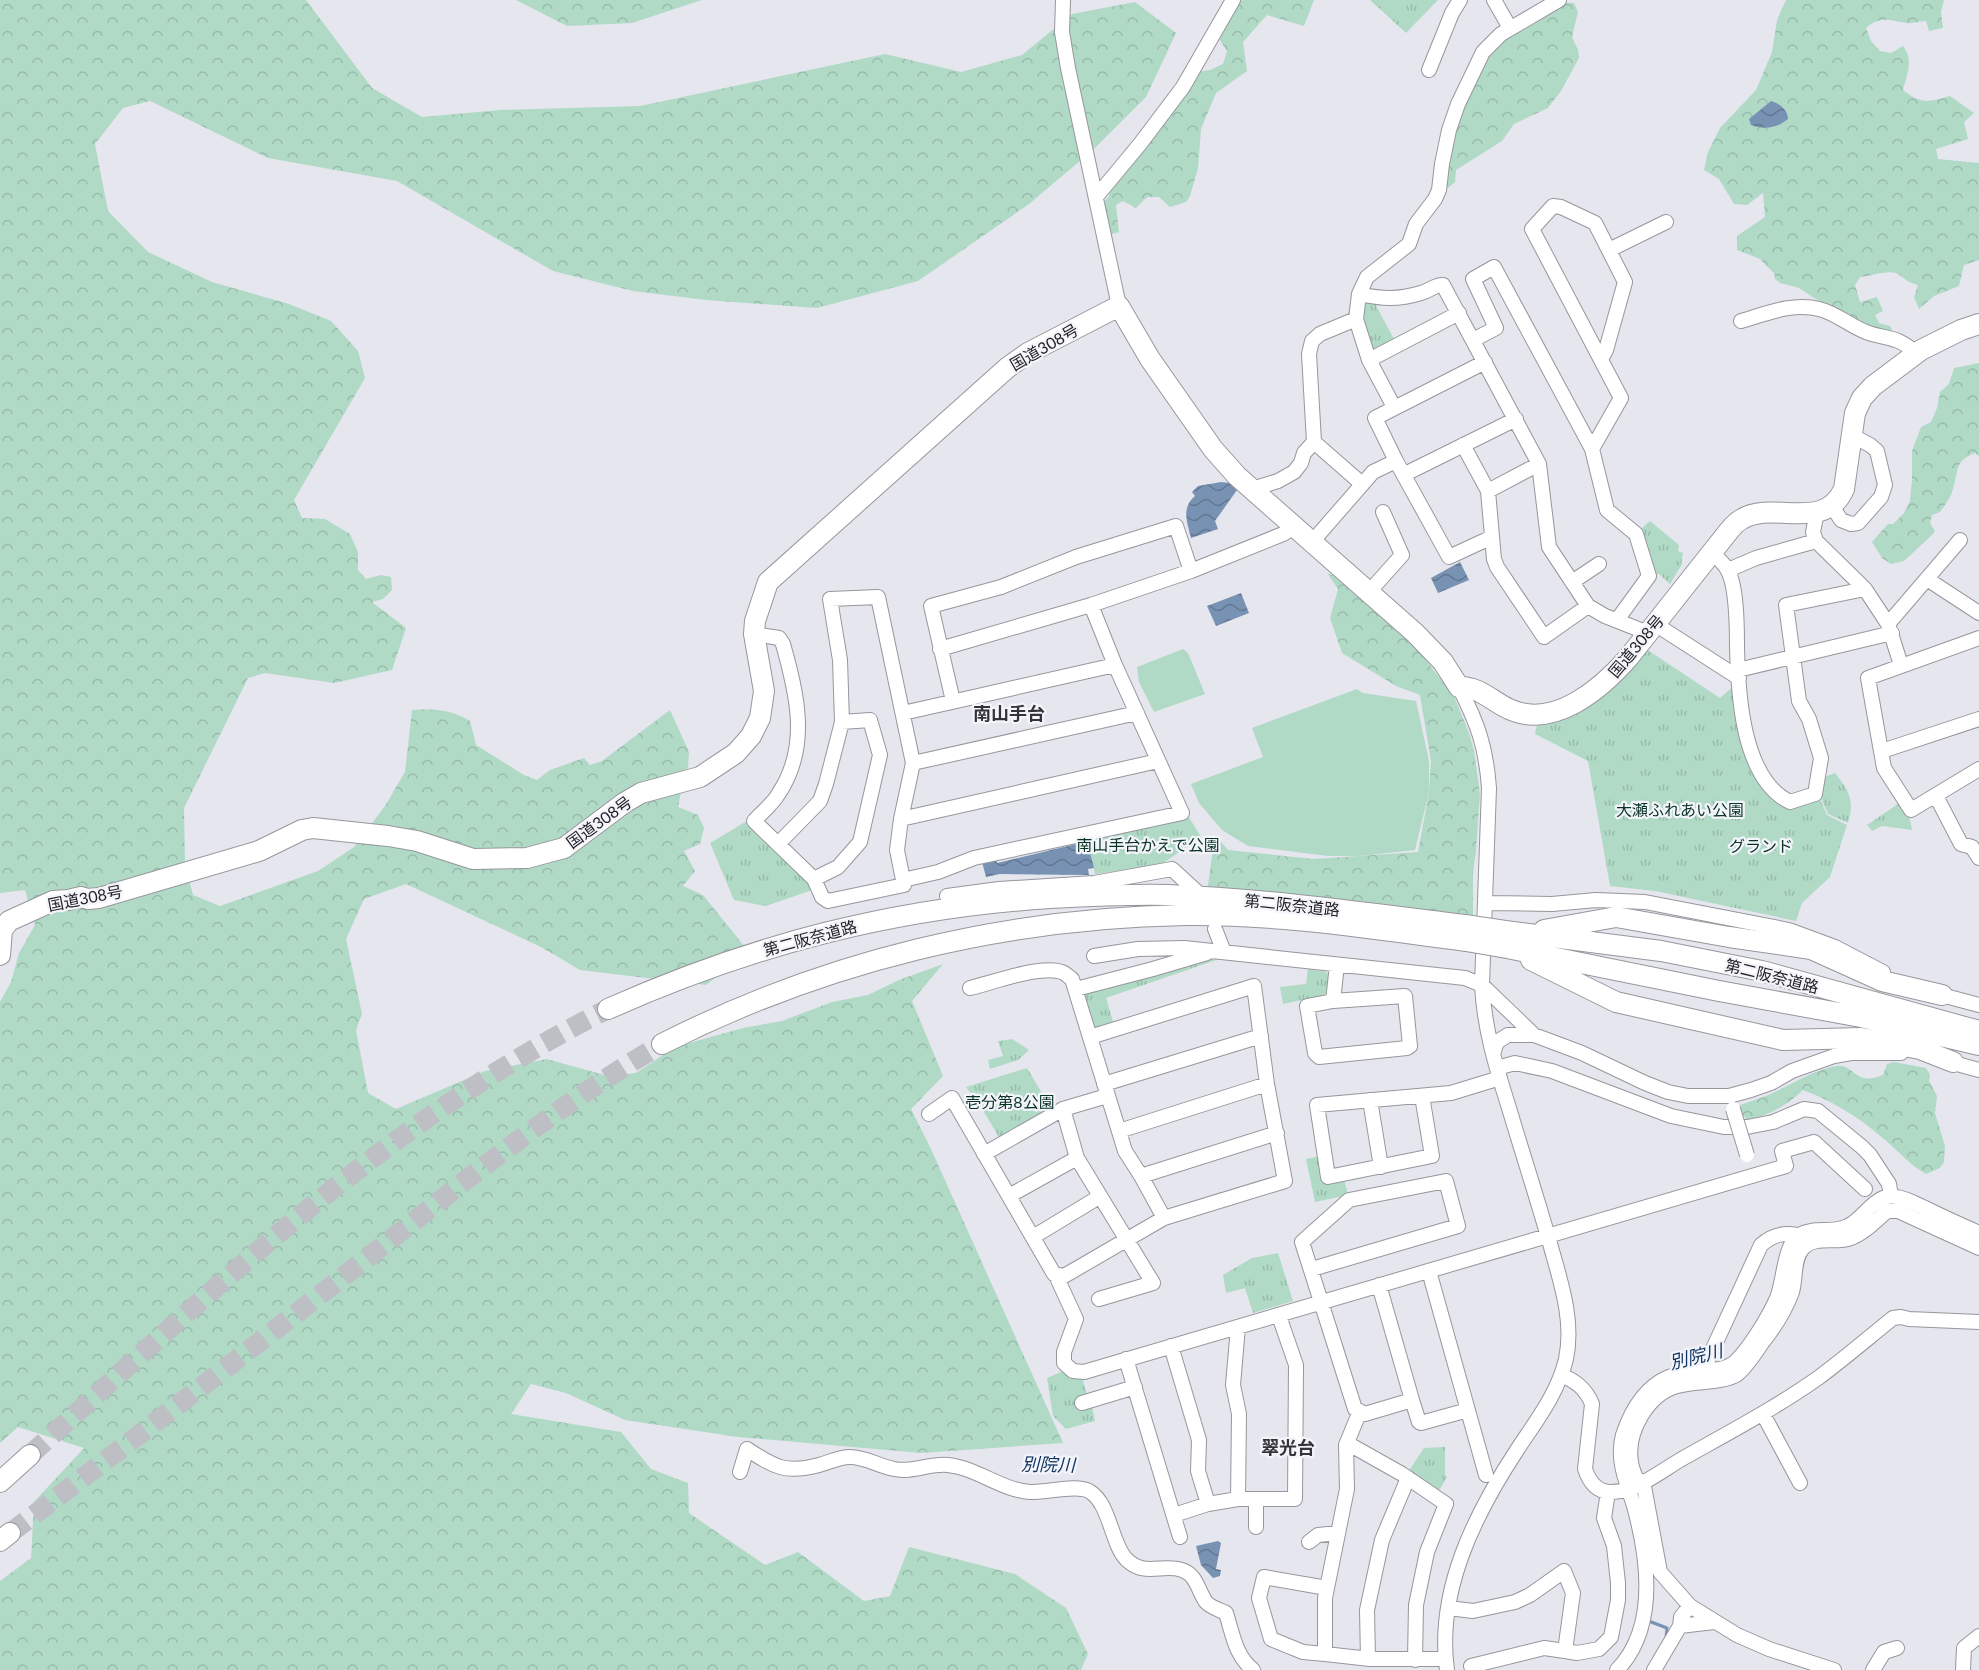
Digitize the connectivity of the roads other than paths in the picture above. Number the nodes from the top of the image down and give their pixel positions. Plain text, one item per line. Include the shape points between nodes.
1 (1063, 0) edge
2 (1233, 0) edge
3 (1460, 0) edge
4 (1494, 0) edge
5 (1559, 0) edge
6 (1510, 28) junction
7 (1429, 70) dead end
8 (1096, 197) junction
9 (1666, 222) dead end
10 (1609, 250) junction
11 (1359, 294) junction
12 (1119, 306) junction
13 (1458, 314) junction
14 (1356, 319) junction
15 (1741, 321) dead end
16 (1979, 324) edge
17 (1473, 340) junction
18 (1916, 353) junction
19 (1601, 359) junction
20 (1369, 360) junction
21 (1485, 362) junction
22 (1394, 407) junction
23 (1516, 419) junction
24 (1853, 436) junction
25 (1314, 442) junction
26 (1463, 445) junction
27 (1592, 449) junction
28 (1396, 461) junction
29 (1539, 464) junction
30 (1405, 474) junction
31 (1362, 484) junction
32 (1252, 489) junction
33 (1488, 491) junction
34 (1825, 509) junction
35 (1383, 512) dead end
36 (1294, 527) junction
37 (1490, 538) junction
38 (1960, 540) dead end
39 (1816, 541) junction
40 (1312, 542) junction
41 (1712, 552) junction
42 (1599, 564) dead end
43 (1728, 570) junction
44 (1191, 571) junction
45 (1927, 579) junction
46 (1572, 582) junction
47 (1865, 590) junction
48 (1369, 592) junction
49 (1091, 605) junction
50 (1588, 606) junction
51 (1979, 613) edge
52 (1617, 620) junction
53 (1890, 628) junction
54 (1652, 629) junction
55 (754, 634) junction
56 (1979, 638) edge
57 (940, 649) junction
58 (1792, 658) junction
59 (1115, 665) junction
60 (1901, 665) junction
61 (1738, 674) junction
62 (1459, 687) junction
63 (953, 701) junction
64 (903, 713) junction
65 (1137, 713) junction
66 (1979, 719) edge
67 (843, 722) junction
68 (1882, 751) junction
69 (1158, 761) junction
70 (913, 763) junction
71 (1979, 769) edge
72 (1936, 796) junction
73 (901, 819) junction
74 (778, 844) junction
75 (1979, 858) edge
76 (814, 879) junction
77 (903, 880) junction
78 (1196, 891) dead end
79 (947, 896) dead end
80 (1486, 903) junction
81 (1215, 929) dead end
82 (1466, 933) junction
83 (1512, 937) junction
84 (1218, 952) junction
85 (0, 955) edge
86 (1094, 956) dead end
87 (1337, 965) junction
88 (1482, 985) junction
89 (970, 988) dead end
90 (1076, 989) junction
91 (1942, 995) junction
92 (1333, 1001) junction
93 (1979, 1005) edge
94 (608, 1009) tunnel mouth
95 (1979, 1031) edge
96 (1534, 1035) junction
97 (1261, 1036) junction
98 (1090, 1037) junction
99 (662, 1044) tunnel mouth
100 (1979, 1045) edge
101 (1493, 1054) junction
102 (1953, 1062) junction
103 (1979, 1070) edge
104 (1498, 1073) junction
105 (1267, 1084) junction
106 (1105, 1090) junction
107 (1422, 1096) junction
108 (1370, 1100) junction
109 (1731, 1102) junction
110 (1063, 1109) junction
111 (929, 1114) dead end
112 (1119, 1131) junction
113 (1277, 1133) junction
114 (984, 1154) junction
115 (1077, 1158) junction
116 (1381, 1167) junction
117 (1753, 1175) junction
118 (1141, 1176) junction
119 (1865, 1189) dead end
120 (1009, 1196) junction
121 (1891, 1196) junction
122 (1099, 1197) junction
123 (1164, 1218) junction
124 (1979, 1233) edge
125 (1798, 1235) junction
126 (1548, 1236) junction
127 (1033, 1238) junction
128 (1126, 1239) junction
129 (1979, 1248) edge
130 (1312, 1269) junction
131 (1429, 1271) junction
132 (1059, 1275) junction
133 (1379, 1286) junction
134 (1099, 1299) dead end
135 (1322, 1302) junction
136 (1279, 1316) junction
137 (1979, 1322) edge
138 (1238, 1327) junction
139 (1171, 1346) junction
140 (1126, 1359) junction
141 (1561, 1375) junction
142 (1704, 1376) junction
143 (1135, 1387) junction
144 (1412, 1400) junction
145 (1082, 1403) dead end
146 (1468, 1410) junction
147 (1360, 1411) junction
148 (1762, 1414) junction
149 (1347, 1443) junction
150 (30, 1455) tunnel mouth
151 (740, 1472) dead end
152 (1486, 1475) dead end
153 (1408, 1478) junction
154 (0, 1482) edge
155 (1800, 1483) dead end
156 (1635, 1485) junction
157 (1608, 1492) junction
158 (1238, 1499) junction
159 (1256, 1499) junction
160 (1208, 1504) junction
161 (1174, 1515) junction
162 (1256, 1527) dead end
163 (1338, 1533) junction
164 (1180, 1537) dead end
165 (1309, 1542) dead end
166 (1327, 1588) junction
167 (1690, 1606) junction
168 (1449, 1608) junction
169 (1714, 1622) junction
170 (1680, 1626) junction
171 (1979, 1636) edge
172 (1897, 1648) dead end
173 (1565, 1651) junction
174 (1325, 1654) junction
175 (1368, 1659) junction
176 (1415, 1660) junction
177 (1447, 1665) edge
178 (1471, 1666) dead end
179 (1656, 1667) edge
180 (1253, 1670) edge
181 (1617, 1670) edge
182 (1671, 1670) edge
183 (1834, 1670) edge
184 (1873, 1670) edge
185 (1963, 1670) edge

1 - 8 street via 1062,32
2 - 8 street via 1183,87
3 - 7 street
4 - 6 street
5 - 6 street
6 - 11 street via 1483,52 1458,104 1435,199 1416,224 1409,244 1367,278
8 - 12 street
9 - 10 street
10 - 19 street via 1625,282
10 - 19 street via 1595,223 1561,207 1552,206 1532,229
11 - 13 street via 1404,299 1443,285
11 - 14 street
12 - 32 highway via 1150,360 1213,448
12 - 55 highway, 国道308号 via 1007,368 783,567 768,582
13 - 17 street
13 - 20 street
14 - 20 street
14 - 25 street via 1312,341 1309,354
15 - 18 street via 1774,311 1819,309 1861,330 1896,339
16 - 18 highway
17 - 21 street
17 - 27 street via 1496,328 1473,279 1494,267
18 - 24 highway via 1862,398 1855,413
19 - 27 street via 1621,398
20 - 22 street
21 - 22 street
21 - 23 street
22 - 28 street via 1375,418
23 - 26 street
23 - 29 street
24 - 34 highway via 1844,489 1840,498
24 - 34 street via 1877,451 1885,485 1881,497 1858,523 1841,520
25 - 31 street
25 - 32 street via 1294,472
26 - 30 street
26 - 33 street
27 - 52 street via 1607,510 1636,534 1649,576
28 - 30 street
28 - 31 street via 1373,472
29 - 33 street
29 - 46 street via 1546,540
30 - 37 street via 1449,557
31 - 40 street
32 - 36 highway
33 - 37 street
34 - 39 street via 1813,532
34 - 41 highway, 国道308号 via 1748,516 1734,525
35 - 48 street via 1402,555
36 - 40 highway
36 - 44 street
37 - 50 street via 1497,567 1544,637
38 - 45 street
39 - 43 street
39 - 47 street
40 - 48 highway
41 - 43 street
41 - 54 highway, 国道308号
42 - 46 street
43 - 61 street via 1737,610
44 - 49 street
44 - 57 street via 1176,526 1076,557 1001,587 931,606
45 - 51 street
45 - 53 street
46 - 50 street
47 - 53 street
47 - 58 street via 1786,605
48 - 62 highway via 1429,647
49 - 57 street
49 - 59 street
50 - 52 street
52 - 54 street
53 - 58 street
53 - 60 street
54 - 61 street
54 - 62 highway, 国道308号 via 1606,681 1553,713 1514,711 1484,694
55 - 74 street via 779,638 783,644 800,723 791,771 778,796 754,821
55 - 85 highway, 国道308号 via 764,691 757,726 744,744 700,777 633,797 564,848 527,858 482,860 388,836 302,830 259,851 99,898 53,901 5,924
56 - 60 street
57 - 63 street
58 - 61 street
58 - 61 street via 1799,701 1821,758 1815,794 1790,802 1758,769 1751,753
59 - 63 street
59 - 65 street
60 - 68 street via 1868,678
62 - 80 street via 1476,720 1487,767
63 - 64 street
64 - 67 street via 878,597 830,599 840,660
64 - 70 street
65 - 69 street
65 - 70 street
66 - 68 street
67 - 74 street via 820,801
67 - 76 street via 870,720 880,755 861,842 838,867
68 - 72 street via 1884,768 1911,810
69 - 73 street
69 - 77 street via 1182,813 974,858 938,873
70 - 73 street
71 - 72 street
72 - 75 street via 1961,844 1972,847
73 - 77 street via 897,850
74 - 76 street
76 - 77 street via 828,901 904,885
78 - 79 street via 1172,869 1094,883
80 - 88 street
80 - 91 street via 1630,900 1789,930
81 - 84 street
82 - 83 highway, 第二阪奈道路, bridge
82 - 94 highway, 第二阪奈道路 via 1269,902 1166,895 1023,900 912,914 800,939 721,963
82 - 99 highway, 第二阪奈道路 via 1187,915 1052,924 984,934 846,968 761,998
83 - 91 highway via 1616,917 1811,949 1882,981
83 - 95 highway, 第二阪奈道路 via 1661,951 1762,971
83 - 100 highway, 第二阪奈道路 via 1719,991 1861,1017
83 - 102 highway via 1616,1002 1783,1040 1862,1038 1920,1050
84 - 86 street via 1137,949
84 - 87 street
84 - 90 street
87 - 88 street via 1465,978
87 - 92 street
88 - 96 street
88 - 101 street
89 - 90 street via 1053,971 1072,979
90 - 98 street
91 - 93 street
92 - 92 street via 1406,996 1410,1046 1318,1057 1314,1053 1307,1006
96 - 101 street via 1508,1035 1497,1042
96 - 109 street via 1668,1092
97 - 98 street via 1254,986
97 - 105 street
97 - 106 street
98 - 106 street
101 - 104 street
102 - 103 street
102 - 109 street via 1911,1054 1834,1056 1792,1071
104 - 107 street via 1451,1093
104 - 121 street via 1515,1063 1552,1071 1671,1116 1724,1127 1747,1127 1804,1110 1818,1111 1870,1155 1889,1184
104 - 126 street
105 - 112 street
105 - 113 street
106 - 110 street
106 - 112 street
107 - 108 street
107 - 116 street via 1432,1156
108 - 116 street
108 - 116 street via 1317,1105 1328,1177
109 - 117 street, bridge
110 - 114 street
110 - 115 street
111 - 114 street via 952,1098
112 - 118 street via 1125,1151
113 - 118 street
113 - 123 street via 1285,1181
114 - 120 street
115 - 120 street
115 - 122 street
117 - 119 street via 1786,1166 1782,1151 1814,1142
117 - 126 street
118 - 123 street
120 - 127 street
121 - 124 street
121 - 125 street via 1841,1229
122 - 127 street
122 - 128 street
123 - 128 street
125 - 142 street via 1788,1251 1780,1290 1765,1322 1735,1362
125 - 142 street via 1770,1237 1761,1245
126 - 131 street
126 - 141 street via 1565,1299 1568,1344
127 - 132 street via 1054,1274
128 - 132 street via 1064,1276
128 - 134 street via 1153,1283
129 - 142 street via 1898,1211 1887,1211 1850,1238 1809,1242 1801,1249 1793,1289 1774,1328 1736,1375 1716,1381
130 - 130 street via 1458,1226 1446,1181 1349,1200 1302,1242
130 - 135 street
131 - 133 street
131 - 146 street
132 - 140 street via 1076,1319 1064,1363 1073,1371 1084,1372
133 - 135 street
133 - 144 street
135 - 136 street
135 - 147 street via 1354,1409
136 - 138 street
136 - 159 street via 1296,1365 1295,1499
137 - 148 street via 1893,1318 1818,1378
138 - 139 street
138 - 158 street via 1233,1385 1239,1414
139 - 140 street
139 - 160 street via 1199,1440 1198,1471
140 - 143 street
141 - 157 street via 1589,1396 1592,1404 1585,1468 1595,1486
141 - 168 street via 1472,1530 1460,1558
142 - 156 street via 1670,1376 1642,1396 1621,1447 1621,1460
143 - 145 street
143 - 161 street
144 - 146 street via 1421,1424
144 - 147 street via 1365,1414
146 - 152 street
147 - 149 street
148 - 155 street
148 - 156 street
149 - 153 street
149 - 163 street via 1347,1489
150 - 154 highway
151 - 180 street via 747,1449 777,1468 818,1465 851,1457 895,1469 947,1465 1029,1492 1090,1491 1124,1557 1140,1568 1173,1568 1192,1576 1207,1603 1226,1613 1237,1651
153 - 175 street via 1380,1548 1367,1610
153 - 176 street via 1446,1504 1426,1552 1416,1605
156 - 157 street
156 - 167 street via 1660,1572
156 - 181 street via 1634,1507 1647,1592 1632,1649
157 - 173 street via 1604,1518 1614,1546 1618,1583 1611,1637 1599,1649
158 - 159 street
158 - 160 street
159 - 162 street
160 - 161 street
161 - 164 street
163 - 165 street via 1318,1535
163 - 166 street
166 - 174 street
166 - 174 street via 1264,1577 1259,1598 1271,1639 1303,1652
167 - 169 street
167 - 170 street via 1681,1617
168 - 173 street via 1473,1611 1515,1602 1564,1571 1573,1593
168 - 177 street
169 - 170 street
169 - 183 street via 1769,1649
170 - 179 street
171 - 185 street via 1964,1648
172 - 184 street via 1884,1652
173 - 178 street via 1544,1648
174 - 175 street
175 - 176 street
176 - 177 street
179 - 182 street

